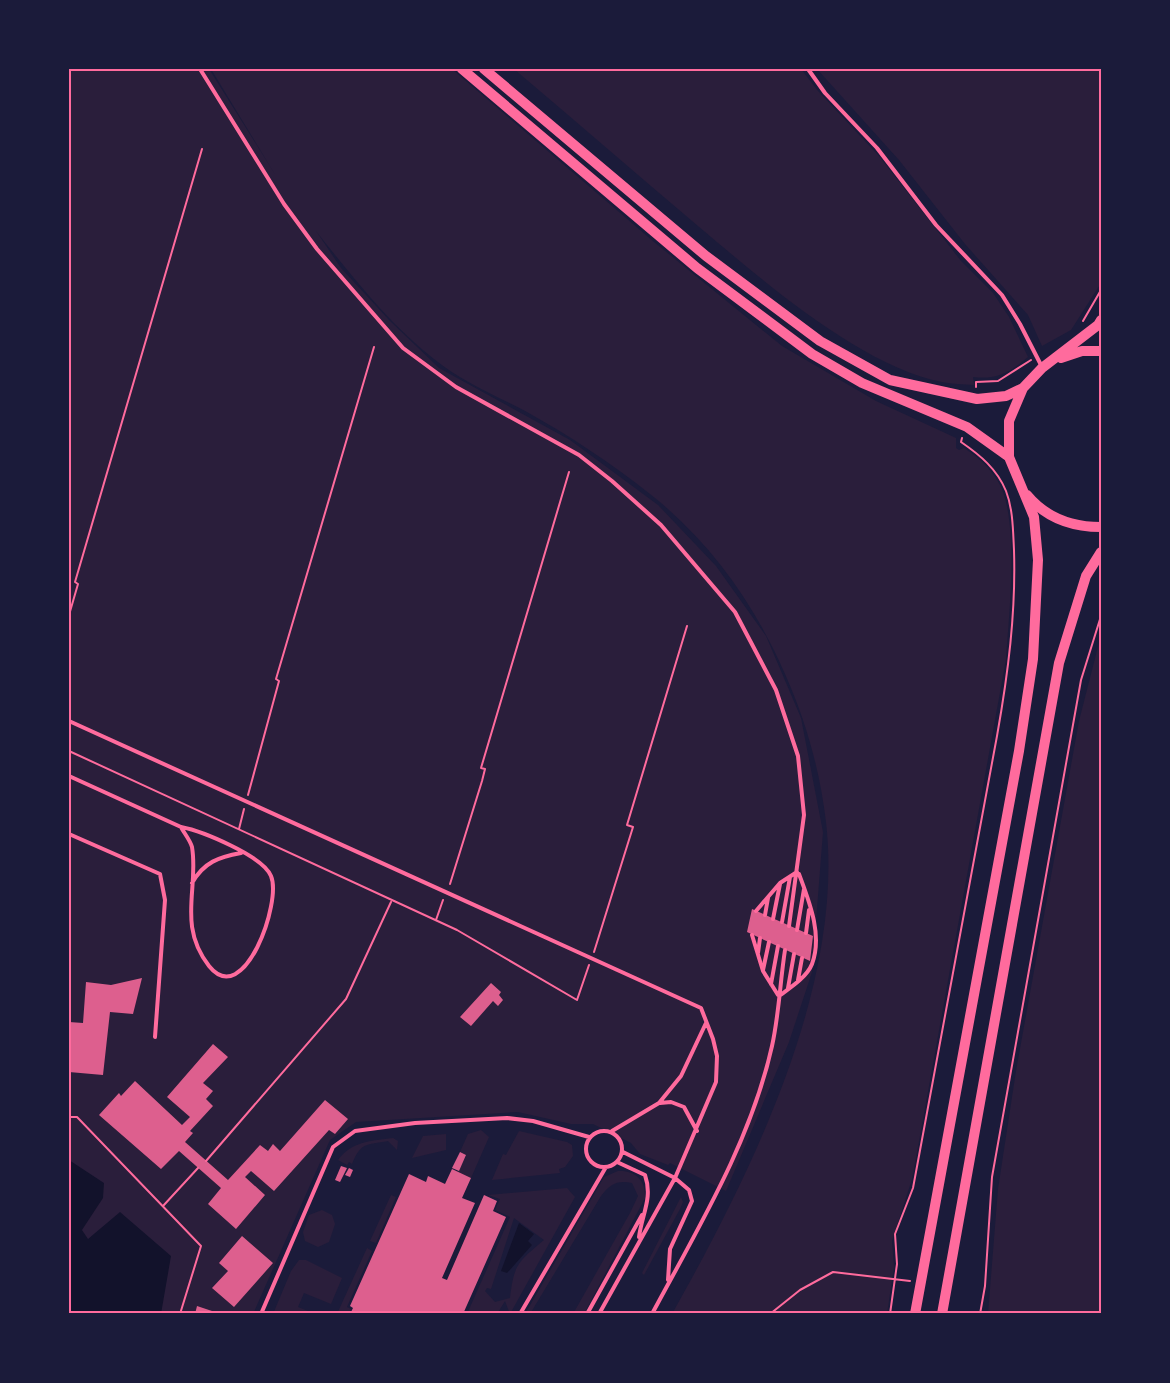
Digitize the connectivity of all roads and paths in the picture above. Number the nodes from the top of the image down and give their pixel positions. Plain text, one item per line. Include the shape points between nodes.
1 (200, 69) edge
2 (462, 69) edge
3 (484, 69) edge
4 (808, 69) edge
5 (202, 149) dead end
6 (1101, 320) edge
7 (374, 346) dead end
8 (1101, 351) edge
9 (1055, 360) junction
10 (1042, 368) junction
11 (1023, 388) junction
12 (967, 427) junction
13 (1009, 457) junction
14 (568, 472) dead end
15 (1018, 482) junction
16 (1101, 527) edge
17 (1101, 552) edge
18 (69, 615) edge
19 (1101, 616) edge
20 (687, 626) dead end
21 (69, 721) edge
22 (69, 751) edge
23 (69, 776) edge
24 (248, 796) dead end
25 (245, 807) dead end
26 (181, 827) junction
27 (239, 829) junction
28 (69, 834) edge
29 (242, 852) junction
30 (798, 872) junction
31 (789, 877) junction
32 (780, 883) junction
33 (190, 886) junction
34 (804, 888) junction
35 (768, 896) junction
36 (391, 902) junction
37 (810, 906) junction
38 (756, 911) dead end
39 (765, 915) dead end
40 (773, 919) dead end
41 (436, 920) junction
42 (782, 922) dead end
43 (789, 926) dead end
44 (797, 930) dead end
45 (806, 933) dead end
46 (752, 935) dead end
47 (760, 938) dead end
48 (769, 942) dead end
49 (778, 946) dead end
50 (785, 950) dead end
51 (758, 954) junction
52 (794, 954) dead end
53 (802, 958) dead end
54 (763, 971) junction
55 (798, 981) junction
56 (771, 985) junction
57 (788, 989) junction
58 (778, 996) junction
59 (706, 1022) junction
60 (155, 1037) dead end
61 (659, 1103) junction
62 (69, 1118) edge
63 (612, 1131) junction
64 (697, 1131) junction
65 (590, 1137) junction
66 (623, 1152) junction
67 (206, 1161) dead end
68 (617, 1162) junction
69 (606, 1167) junction
70 (198, 1168) dead end
71 (675, 1178) junction
72 (163, 1206) junction
73 (642, 1215) junction
74 (639, 1241) junction
75 (895, 1278) junction
76 (921, 1283) junction
77 (668, 1284) junction
78 (180, 1314) edge
79 (261, 1314) edge
80 (519, 1314) edge
81 (587, 1314) edge
82 (599, 1314) edge
83 (652, 1314) edge
84 (770, 1314) edge
85 (890, 1314) edge
86 (915, 1314) edge
87 (942, 1314) edge
88 (980, 1314) edge

1 - 30 lane via 278,195 317,249 403,348 456,387 579,454 661,525 735,612 776,690 798,756 804,815
2 - 12 main road via 697,268 812,354 862,383
3 - 11 main road via 706,256 820,341 870,370 911,387 977,399 1006,396
4 - 10 lane via 877,148 936,225 1002,296
5 - 18 path via 75,582 78,584
6 - 9 main road
7 - 24 path via 276,679 279,681
8 - 9 main road via 1082,351
9 - 10 main road
10 - 11 main road
11 - 13 main road via 1009,421
12 - 13 main road
12 - 75 path via 961,442 981,455 1006,492 1013,523 1014,616 1010,663 913,1188 895,1234
13 - 15 main road
14 - 41 path via 481,768 485,769 482,781
15 - 16 main road via 1035,504 1056,519 1082,527
15 - 76 main road via 1034,517 1038,560 1034,659
17 - 87 main road via 1086,576 1059,663
19 - 88 path via 1081,680 992,1177
20 - 41 path via 627,825 633,827 577,1000
21 - 59 lane via 700,1008
22 - 27 path
23 - 26 lane
25 - 27 path
26 - 29 lane
26 - 33 lane via 192,845
27 - 36 path
28 - 60 lane via 160,874 165,900
29 - 33 lane via 210,861
29 - 33 lane via 262,863 274,888 257,949 237,974 220,975 209,966 196,944
30 - 31 lane
30 - 34 lane
30 - 43 lane
31 - 32 lane
31 - 42 lane
32 - 35 lane
32 - 40 lane
34 - 37 lane
34 - 44 lane
35 - 38 lane
35 - 39 lane
36 - 41 path
36 - 67 path via 346,999
37 - 45 lane
37 - 55 lane via 816,932 812,965
46 - 51 lane
47 - 51 lane
48 - 54 lane
49 - 56 lane
50 - 58 lane
51 - 54 lane
52 - 57 lane
53 - 55 lane
54 - 56 lane
55 - 57 lane
56 - 58 lane
57 - 58 lane
58 - 77 lane via 772,1045 759,1092 721,1186
59 - 61 lane via 681,1076
59 - 64 lane via 717,1056 716,1082
61 - 63 lane
61 - 64 lane via 684,1107
62 - 72 path via 77,1117
63 - 65 lane via 600,1131
63 - 66 lane via 621,1140
64 - 71 lane
65 - 69 lane via 586,1149 590,1160
65 - 79 lane via 507,1118 355,1131 333,1147
66 - 68 lane
66 - 71 lane
68 - 69 lane
68 - 73 lane via 645,1175 650,1189
69 - 80 lane
70 - 72 path
71 - 74 lane
71 - 77 lane via 689,1191 692,1201 670,1249
72 - 78 path via 201,1246
73 - 74 lane
73 - 81 lane
74 - 82 lane
75 - 76 path
75 - 84 path via 833,1272 800,1290
75 - 85 path
76 - 86 main road
77 - 83 lane

